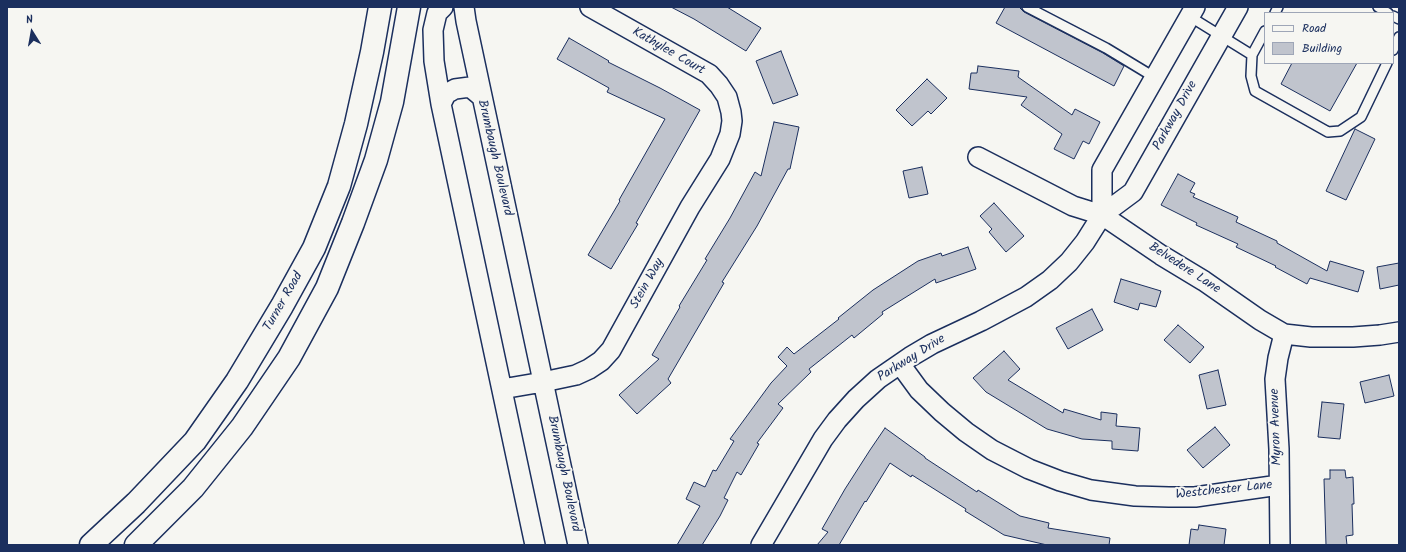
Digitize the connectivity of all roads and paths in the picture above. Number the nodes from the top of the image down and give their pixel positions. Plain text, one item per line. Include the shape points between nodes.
1 (380, 7) edge
2 (409, 7) edge
3 (443, 7) edge
4 (464, 7) edge
5 (590, 7) edge
6 (1027, 7) edge
7 (1238, 7) edge
8 (1192, 12) edge
9 (1264, 33) edge
10 (1222, 36) junction
11 (1399, 37) edge
12 (1394, 48) edge
13 (1252, 55) junction
14 (1387, 64) edge
15 (1154, 77) junction
16 (482, 97) junction
17 (442, 104) junction
18 (731, 112) joint
19 (978, 157) dead end
20 (1102, 215) junction
21 (1399, 332) edge
22 (1284, 334) junction
23 (900, 364) junction
24 (543, 382) junction
25 (502, 389) junction
26 (1279, 485) junction
27 (91, 545) edge
28 (136, 545) edge
29 (535, 545) edge
30 (578, 545) edge
31 (761, 545) edge
32 (1280, 545) edge

1 - 27 main road, Turner Road via 354,132 339,186 314,248 237,381 195,441 136,503
2 - 28 main road via 392,102 376,160 327,288 289,358 242,427 193,488
3 - 17 street via 437,13 433,30 434,61
4 - 16 street
5 - 18 street, Kathylee Court via 709,74 727,97
6 - 15 lane via 1106,48
7 - 10 street, Parkway Drive
8 - 10 lane
8 - 15 street
9 - 13 lane
10 - 13 lane
10 - 20 street, Parkway Drive via 1133,192
11 - 12 lane
13 - 14 lane via 1251,76 1255,91 1328,132 1340,131 1361,117
15 - 20 street via 1102,170
16 - 17 street, Brumbaugh Boulevard via 470,87 455,89 446,94
16 - 24 street, Brumbaugh Boulevard
17 - 25 street
18 - 24 street, Stein Way via 730,134 720,159 611,350 589,369 576,375
19 - 20 street, Belvedere Lane via 1073,206
20 - 22 street, Belvedere Lane
20 - 23 street, Parkway Drive via 1069,262 1044,284 1026,297 932,344
21 - 22 street, Belvedere Lane via 1354,337
22 - 26 street, Myron Avenue via 1276,379
23 - 26 street, Westchester Lane via 919,390 966,432 992,450 1060,481 1090,490 1169,498
23 - 31 street, Parkway Drive via 856,399 837,420 823,439
24 - 25 street, Stein Way
24 - 30 street, Brumbaugh Boulevard
25 - 29 street
26 - 32 street, Myron Avenue

